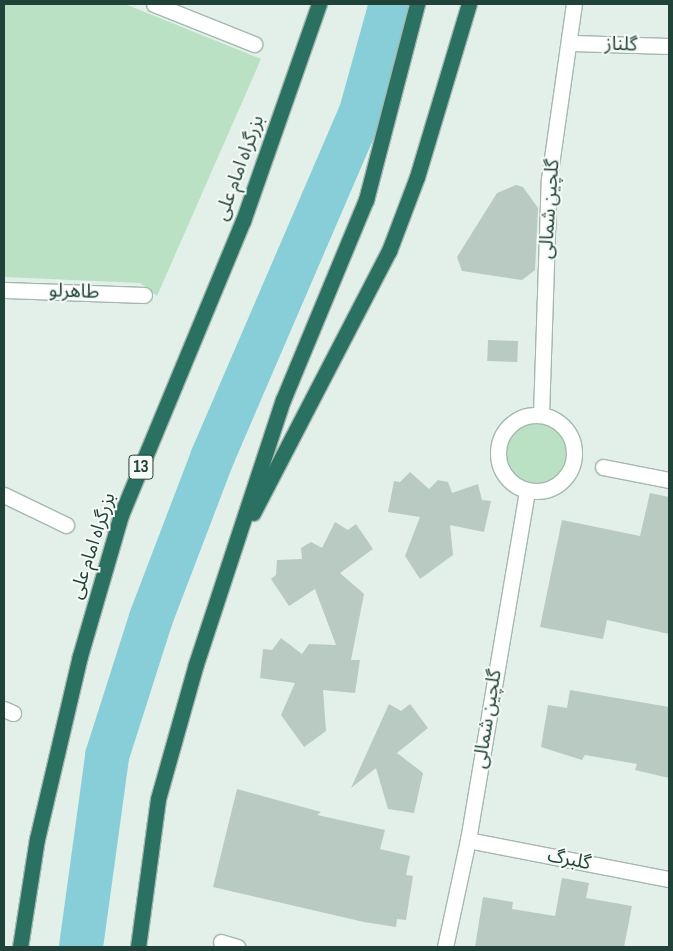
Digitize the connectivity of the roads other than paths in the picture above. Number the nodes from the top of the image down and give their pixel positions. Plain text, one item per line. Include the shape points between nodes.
1 (154, 4) edge
2 (319, 4) edge
3 (417, 4) edge
4 (469, 4) edge
5 (574, 4) edge
6 (572, 43) junction
7 (254, 44) dead end
8 (669, 46) edge
9 (4, 290) edge
10 (144, 295) dead end
11 (540, 415) junction
12 (603, 467) dead end
13 (669, 480) edge
14 (526, 490) junction
15 (4, 495) edge
16 (66, 525) dead end
17 (233, 549) junction
18 (468, 840) junction
19 (669, 879) edge
20 (221, 942) dead end
21 (20, 947) edge
22 (138, 947) edge
23 (237, 947) edge
24 (445, 947) edge

1 - 7 main road
2 - 21 highway, بزرگراه امام علی / 13 via 243,221 121,516 80,656 37,839
3 - 17 highway via 366,200 283,400
4 - 17 highway via 417,178 352,329
5 - 6 main road, گلچین شمالی
6 - 8 main road, گلناز
6 - 11 main road, گلچین شمالی via 549,179
9 - 10 main road, طاهرلو
11 - 14 main road via 509,426 498,446 501,468
11 - 14 main road via 567,431 573,461 556,485
12 - 13 main road
14 - 18 main road, گلچین شمالی
15 - 16 main road
17 - 22 highway via 158,799
18 - 19 main road, گلبرگ
18 - 24 main road, گلچین شمالی
20 - 23 main road

